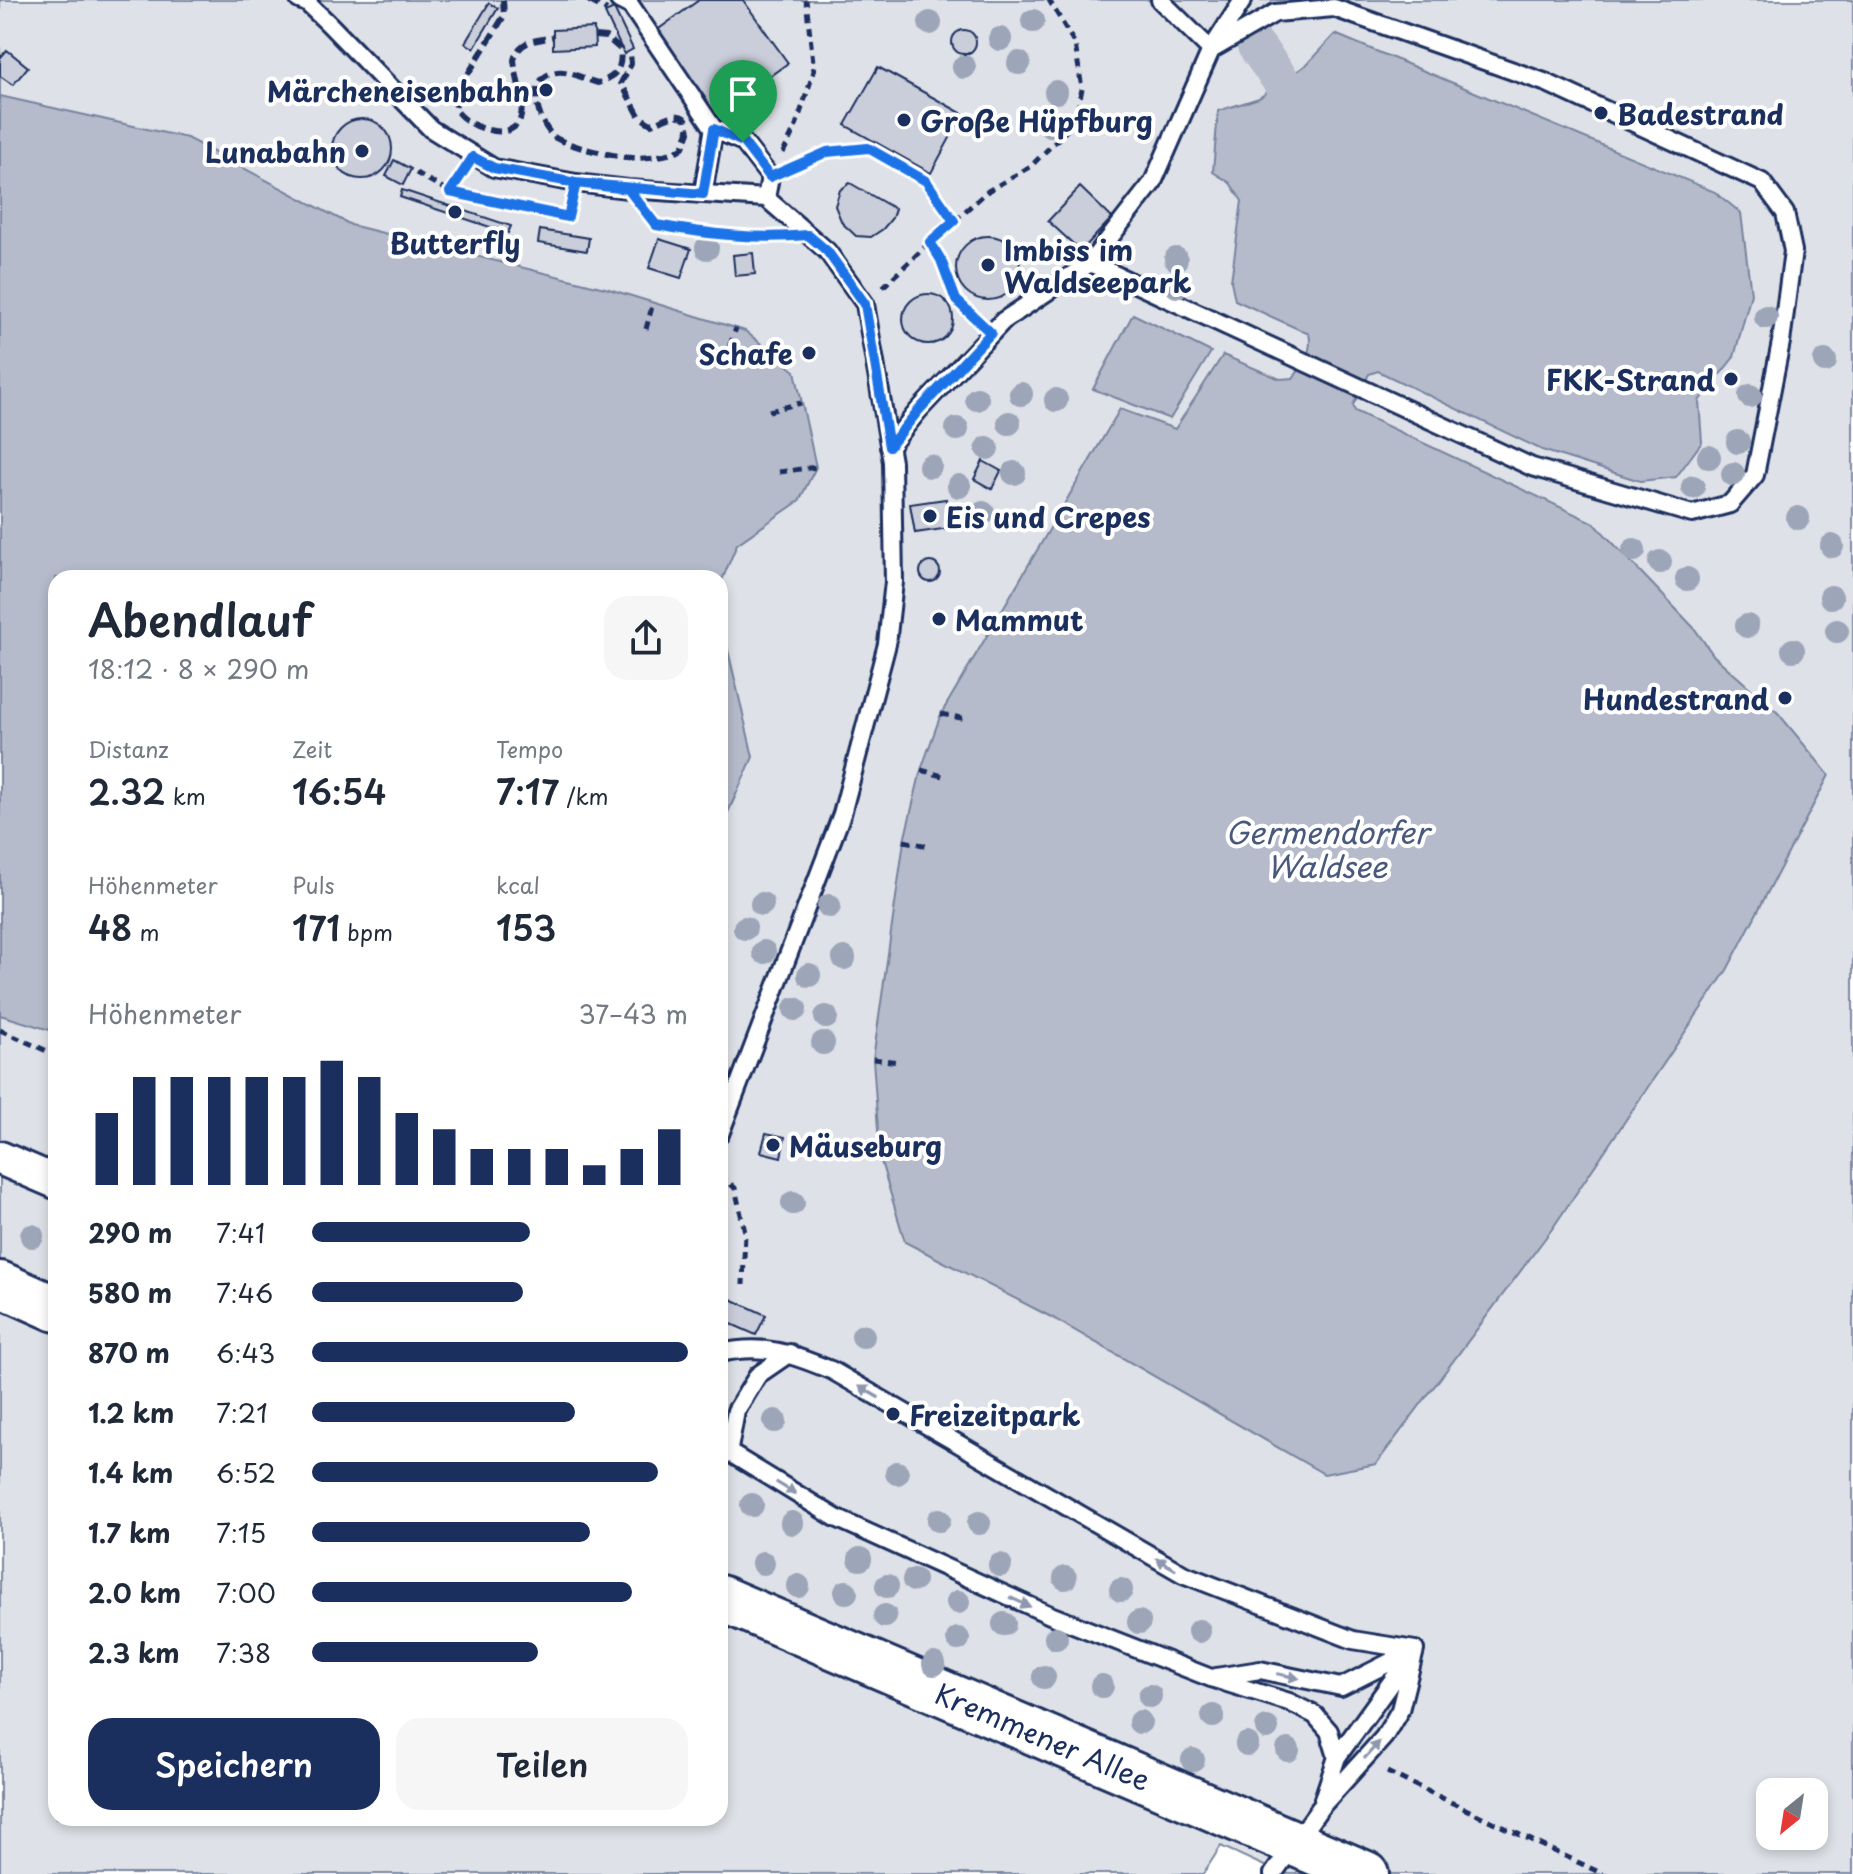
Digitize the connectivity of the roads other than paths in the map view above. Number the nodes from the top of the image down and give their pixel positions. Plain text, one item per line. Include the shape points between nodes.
1 (619, 0) edge
2 (1160, 0) edge
3 (1243, 0) edge
4 (305, 1) edge
5 (1211, 50) junction
6 (714, 129) junction
7 (703, 194) junction
8 (766, 198) junction
9 (1090, 263) junction
10 (889, 447) junction
11 (728, 1113) edge
12 (0, 1158) edge
13 (48, 1179) edge
14 (0, 1284) edge
15 (48, 1305) edge
16 (728, 1351) edge
17 (790, 1353) junction
18 (728, 1437) edge
19 (728, 1452) edge
20 (728, 1601) edge
21 (1415, 1650) junction
22 (1211, 1678) junction
23 (1337, 1757) junction
24 (1296, 1842) edge
25 (1366, 1874) edge

1 - 6 lane via 631,6
2 - 5 lane
3 - 5 lane
4 - 7 lane via 431,129 494,168 576,183
5 - 9 lane via 1153,182
5 - 9 lane via 1275,13 1334,8 1547,83 1762,182 1785,213 1793,251 1755,475 1730,504 1692,514 1547,471
6 - 7 lane
6 - 8 lane via 743,142 770,177
7 - 8 lane
8 - 10 lane via 827,251 865,304
9 - 10 lane via 1003,321
10 - 11 lane via 895,524 887,644 842,814
12 - 13 street
14 - 15 main road
16 - 17 lane via 749,1347
17 - 18 lane via 758,1375 736,1411
21 -> 17 lane via 1353,1640 1183,1574 833,1371
19 -> 22 lane via 836,1518 1050,1615
20 - 24 main road, Kremmener Allee
22 -> 21 lane via 1260,1670 1341,1687
21 - 23 lane
24 -> 21 lane via 1384,1737 1400,1710
22 - 23 lane via 1315,1715 1329,1731
23 - 24 lane
24 - 25 main road, Kremmener Allee

